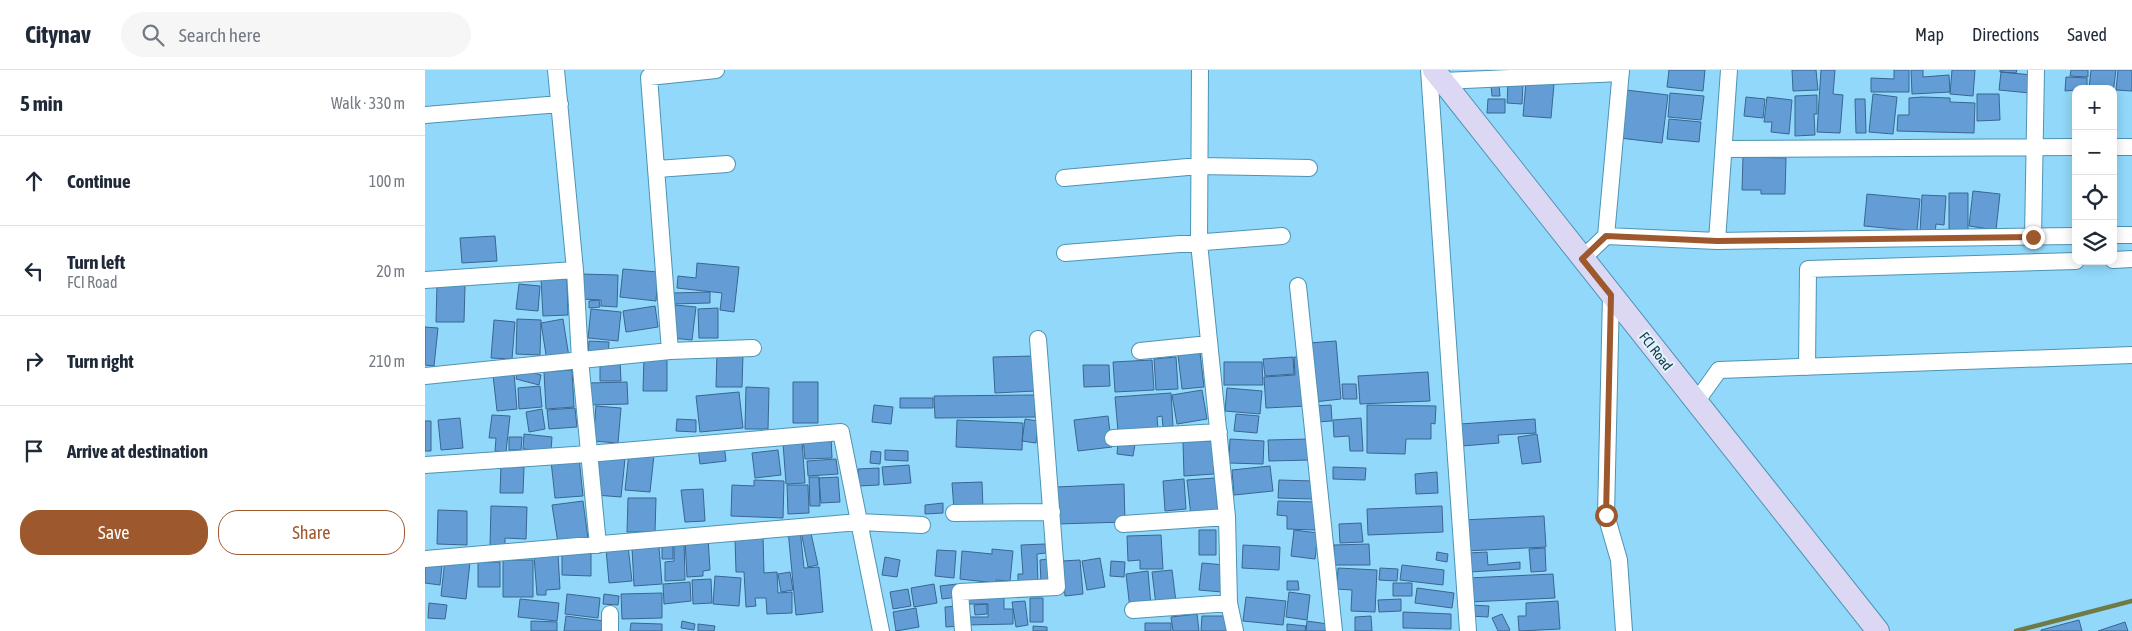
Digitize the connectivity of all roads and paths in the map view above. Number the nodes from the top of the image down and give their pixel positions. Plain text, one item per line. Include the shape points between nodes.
1 (557, 70) edge
2 (716, 70) edge
3 (1200, 70) edge
4 (1729, 70) edge
5 (2036, 70) edge
6 (1621, 71) edge
7 (1436, 74) edge
8 (560, 104) junction
9 (425, 115) edge
10 (2132, 146) edge
11 (2033, 147) junction
12 (2072, 147) edge
13 (2117, 147) edge
14 (1724, 149) junction
15 (727, 164) dead end
16 (1199, 166) junction
17 (1309, 168) dead end
18 (657, 170) junction
19 (1064, 178) dead end
20 (2117, 235) edge
21 (2132, 235) edge
22 (1282, 236) dead end
23 (1606, 236) junction
24 (2072, 236) edge
25 (2033, 237) junction
26 (1717, 241) junction
27 (1199, 243) junction
28 (1065, 253) dead end
29 (1582, 259) junction
30 (2132, 259) edge
31 (2117, 260) edge
32 (2072, 261) edge
33 (575, 270) junction
34 (425, 280) edge
35 (1299, 286) dead end
36 (1611, 295) junction
37 (1039, 340) dead end
38 (1209, 344) junction
39 (753, 348) dead end
40 (670, 351) junction
41 (1140, 351) dead end
42 (2132, 355) edge
43 (580, 359) junction
44 (1807, 368) junction
45 (425, 376) edge
46 (1696, 402) junction
47 (1219, 432) junction
48 (1113, 438) dead end
49 (588, 454) junction
50 (425, 465) edge
51 (1052, 512) junction
52 (954, 513) dead end
53 (1227, 517) junction
54 (859, 522) junction
55 (1123, 524) dead end
56 (921, 525) dead end
57 (597, 545) junction
58 (425, 559) edge
59 (1229, 602) junction
60 (1133, 610) dead end
61 (609, 614) dead end
62 (610, 631) edge
63 (881, 631) edge
64 (963, 631) edge
65 (1235, 631) edge
66 (1334, 631) edge
67 (1468, 631) edge
68 (1624, 631) edge
69 (1878, 631) edge

1 - 8 street
2 - 18 street via 649,77
3 - 16 street
4 - 14 street
5 - 11 street
6 - 7 street
6 - 23 street
7 - 29 street, FCI Road
7 - 67 street
8 - 9 street
8 - 33 street
10 - 13 street
11 - 12 street
11 - 14 street
11 - 25 street
14 - 26 street
15 - 18 street
16 - 17 street
16 - 19 street
16 - 27 street
18 - 40 street
20 - 21 street
22 - 27 street
23 - 26 street
23 - 29 street
24 - 25 street
25 - 26 street
27 - 28 street
27 - 38 street
29 - 36 street, FCI Road
30 - 31 street
32 - 44 street via 1808,269
33 - 34 street
33 - 43 street
35 - 66 street
36 - 46 street, FCI Road
36 - 68 street via 1606,515 1619,560
37 - 51 street
38 - 41 street
38 - 47 street
39 - 40 street
40 - 43 street
42 - 44 street
43 - 45 street
43 - 49 street
44 - 46 street via 1719,370
46 - 69 street, FCI Road
47 - 48 street
47 - 53 street
49 - 50 street
49 - 54 street via 841,432
49 - 57 street
51 - 52 street
51 - 64 street via 1057,587 960,592
53 - 55 street
53 - 59 street
54 - 56 street
54 - 57 street
54 - 63 street
57 - 58 street
59 - 60 street
59 - 65 street
61 - 62 street

